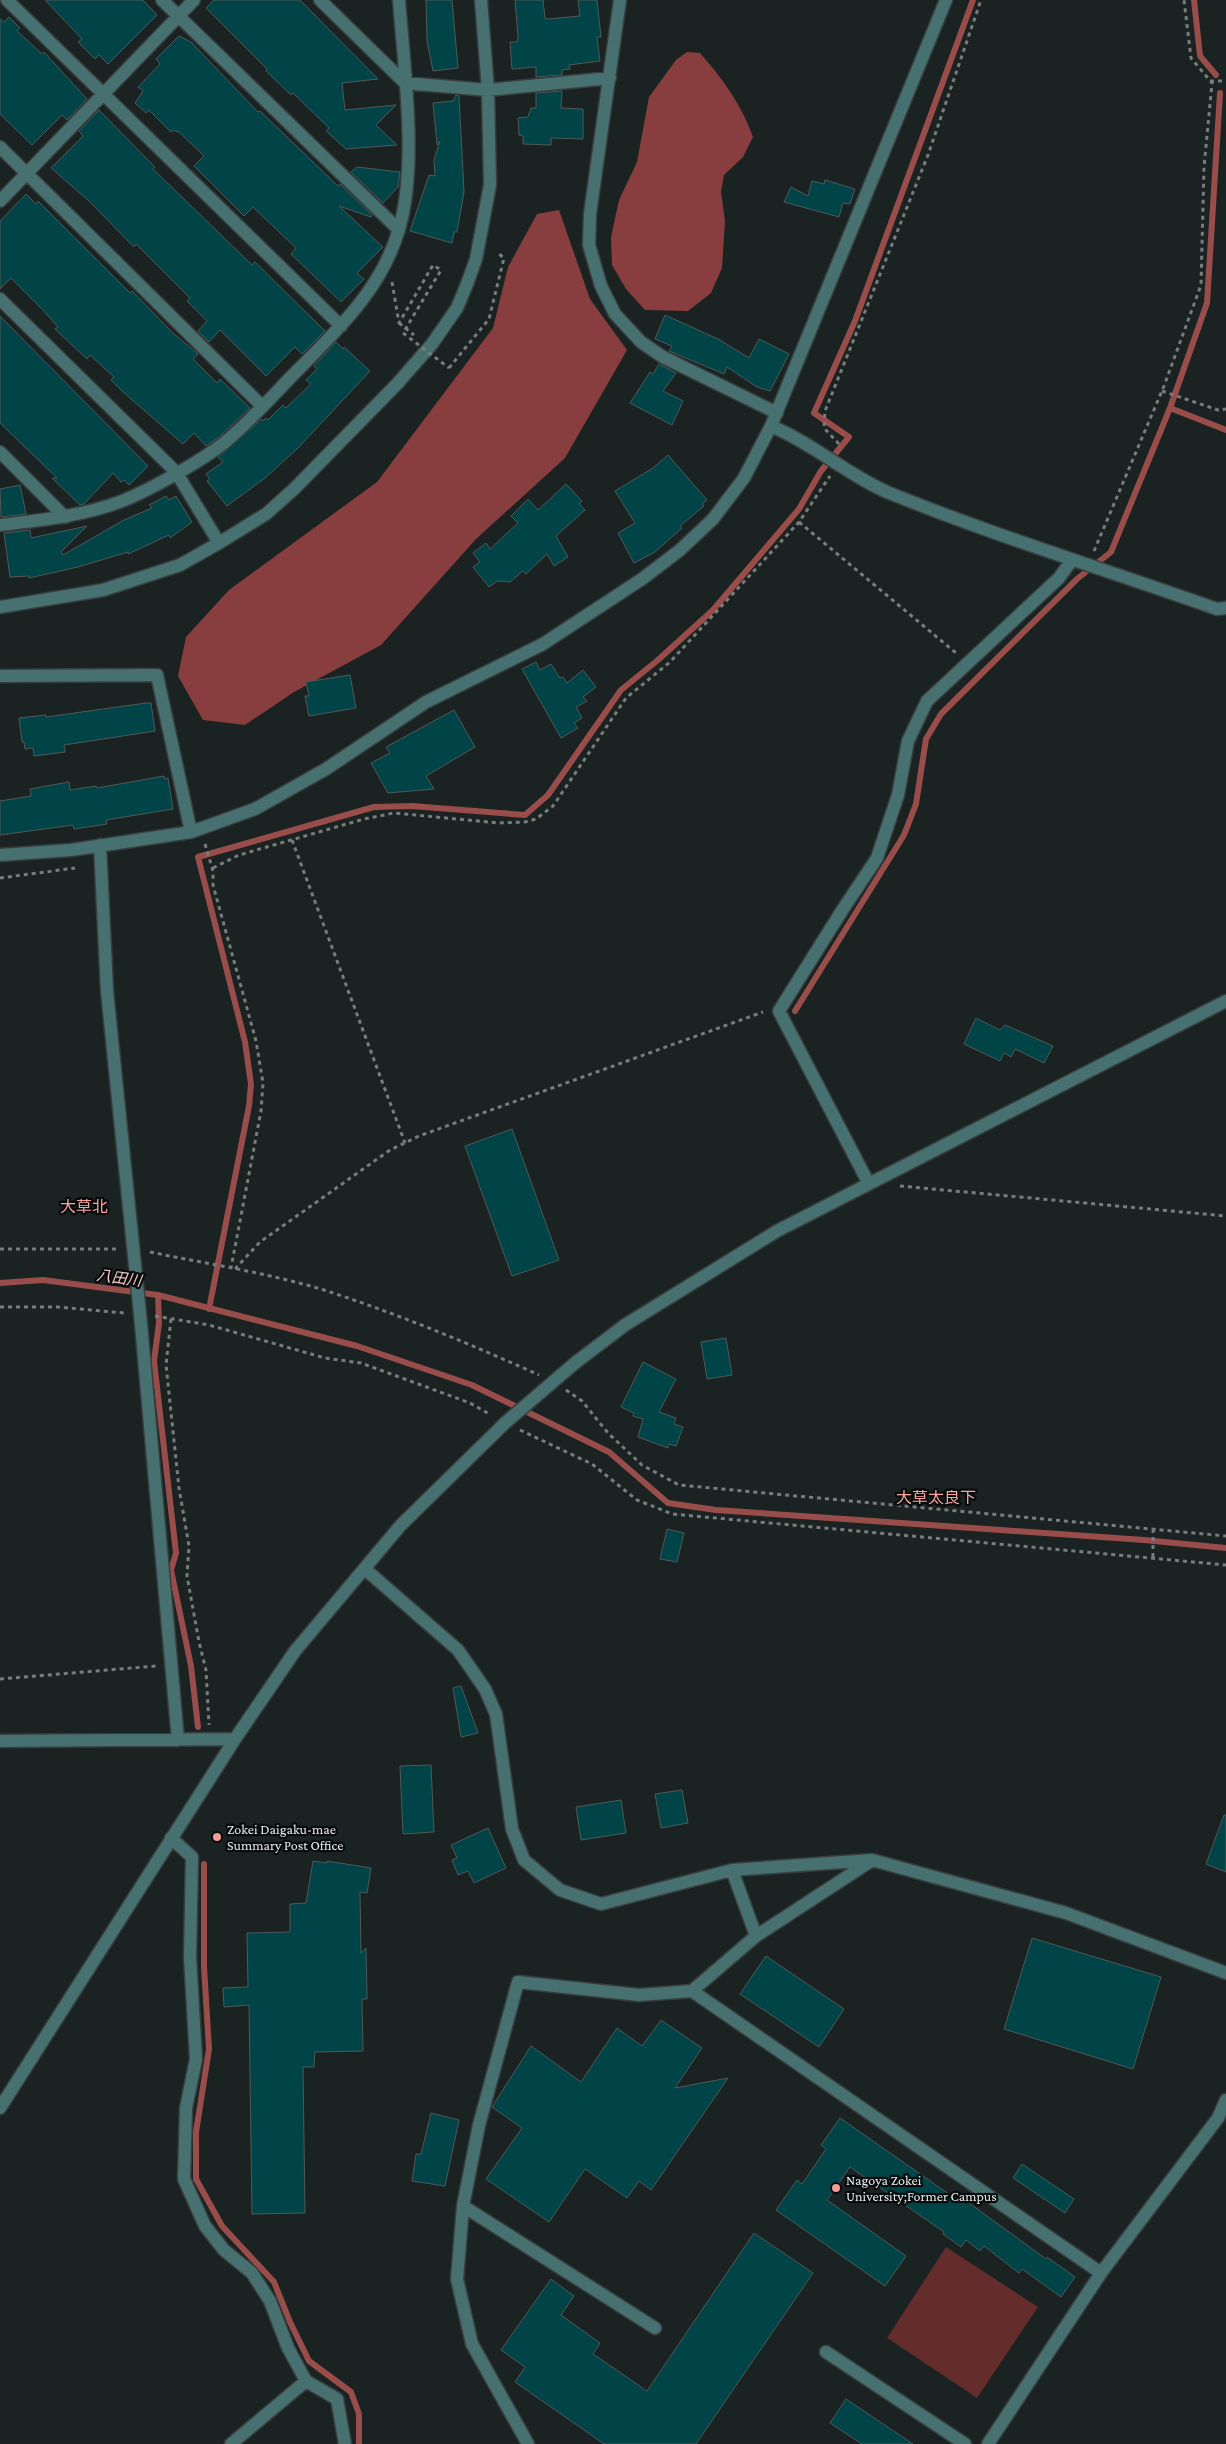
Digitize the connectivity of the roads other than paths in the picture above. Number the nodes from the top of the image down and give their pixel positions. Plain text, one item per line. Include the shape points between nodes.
1 (8, 0) edge
2 (162, 0) edge
3 (194, 0) edge
4 (320, 0) edge
5 (399, 0) edge
6 (481, 0) edge
7 (620, 0) edge
8 (946, 0) edge
9 (179, 16) junction
10 (610, 78) junction
11 (406, 82) junction
12 (488, 90) junction
13 (103, 94) junction
14 (0, 147) edge
15 (27, 174) junction
16 (0, 201) edge
17 (399, 230) junction
18 (0, 299) edge
19 (341, 326) junction
20 (262, 406) junction
21 (777, 414) junction
22 (772, 426) junction
23 (0, 452) edge
24 (176, 472) junction
25 (65, 517) junction
26 (0, 525) edge
27 (219, 543) junction
28 (1072, 560) junction
29 (0, 607) edge
30 (1226, 608) edge
31 (0, 676) edge
32 (191, 832) junction
33 (100, 845) junction
34 (0, 855) edge
35 (1226, 1001) edge
36 (869, 1184) junction
37 (365, 1569) junction
38 (235, 1738) junction
39 (178, 1740) junction
40 (0, 1741) edge
41 (171, 1838) junction
42 (872, 1860) junction
43 (732, 1870) junction
44 (756, 1936) junction
45 (1226, 1973) edge
46 (692, 1991) junction
47 (1226, 2100) edge
48 (0, 2108) edge
49 (463, 2206) junction
50 (1101, 2273) junction
51 (655, 2328) dead end
52 (826, 2352) dead end
53 (306, 2381) junction
54 (231, 2444) edge
55 (345, 2444) edge
56 (528, 2444) edge
57 (966, 2444) edge
58 (988, 2444) edge

1 - 13 street
2 - 9 street
3 - 9 street
4 - 11 street
5 - 11 street
6 - 12 street
7 - 10 street
8 - 21 street
9 - 13 street
9 - 17 street
10 - 12 street
10 - 21 street via 590,214 589,244 601,286 615,314 641,342
11 - 12 street
11 - 17 street via 407,199
12 - 27 street via 490,185 476,259 457,308 415,365 294,490 266,514
13 - 15 street
13 - 19 street
14 - 15 street
15 - 16 street
15 - 20 street
17 - 19 street via 381,275
18 - 24 street
19 - 20 street
20 - 24 street via 223,443
21 - 22 street
22 - 28 street via 885,491
22 - 32 street via 744,478 713,519 642,579 543,644 426,702 326,769 255,809
23 - 25 street
24 - 25 street via 122,501
24 - 27 street
25 - 26 street
27 - 29 street via 180,565 134,581 94,592
28 - 30 street via 1217,609
28 - 36 street via 1059,578 927,701 908,741 898,795 878,858 842,909 779,1011
31 - 32 street via 158,675
32 - 33 street
33 - 34 street
33 - 39 street via 107,992
35 - 36 street
36 - 37 street via 777,1231 625,1325 505,1423 401,1525
37 - 38 street via 295,1651
37 - 43 street via 458,1650 485,1689 496,1714 512,1829 524,1860 560,1890 601,1904
38 - 39 street
38 - 41 street
39 - 40 street
41 - 48 street
41 - 53 street via 192,1857 190,1957 196,2060 186,2108 184,2179 205,2226 224,2250 252,2272 270,2301 288,2348
42 - 43 street
42 - 44 street
42 - 45 street via 1066,1913
43 - 44 street
44 - 46 street
46 - 49 street via 639,1995 518,1982 479,2125
46 - 50 street
47 - 50 street via 1218,2118
49 - 51 street
49 - 56 street via 457,2280 472,2344
50 - 58 street
52 - 57 street
53 - 54 street
53 - 55 street via 337,2399

